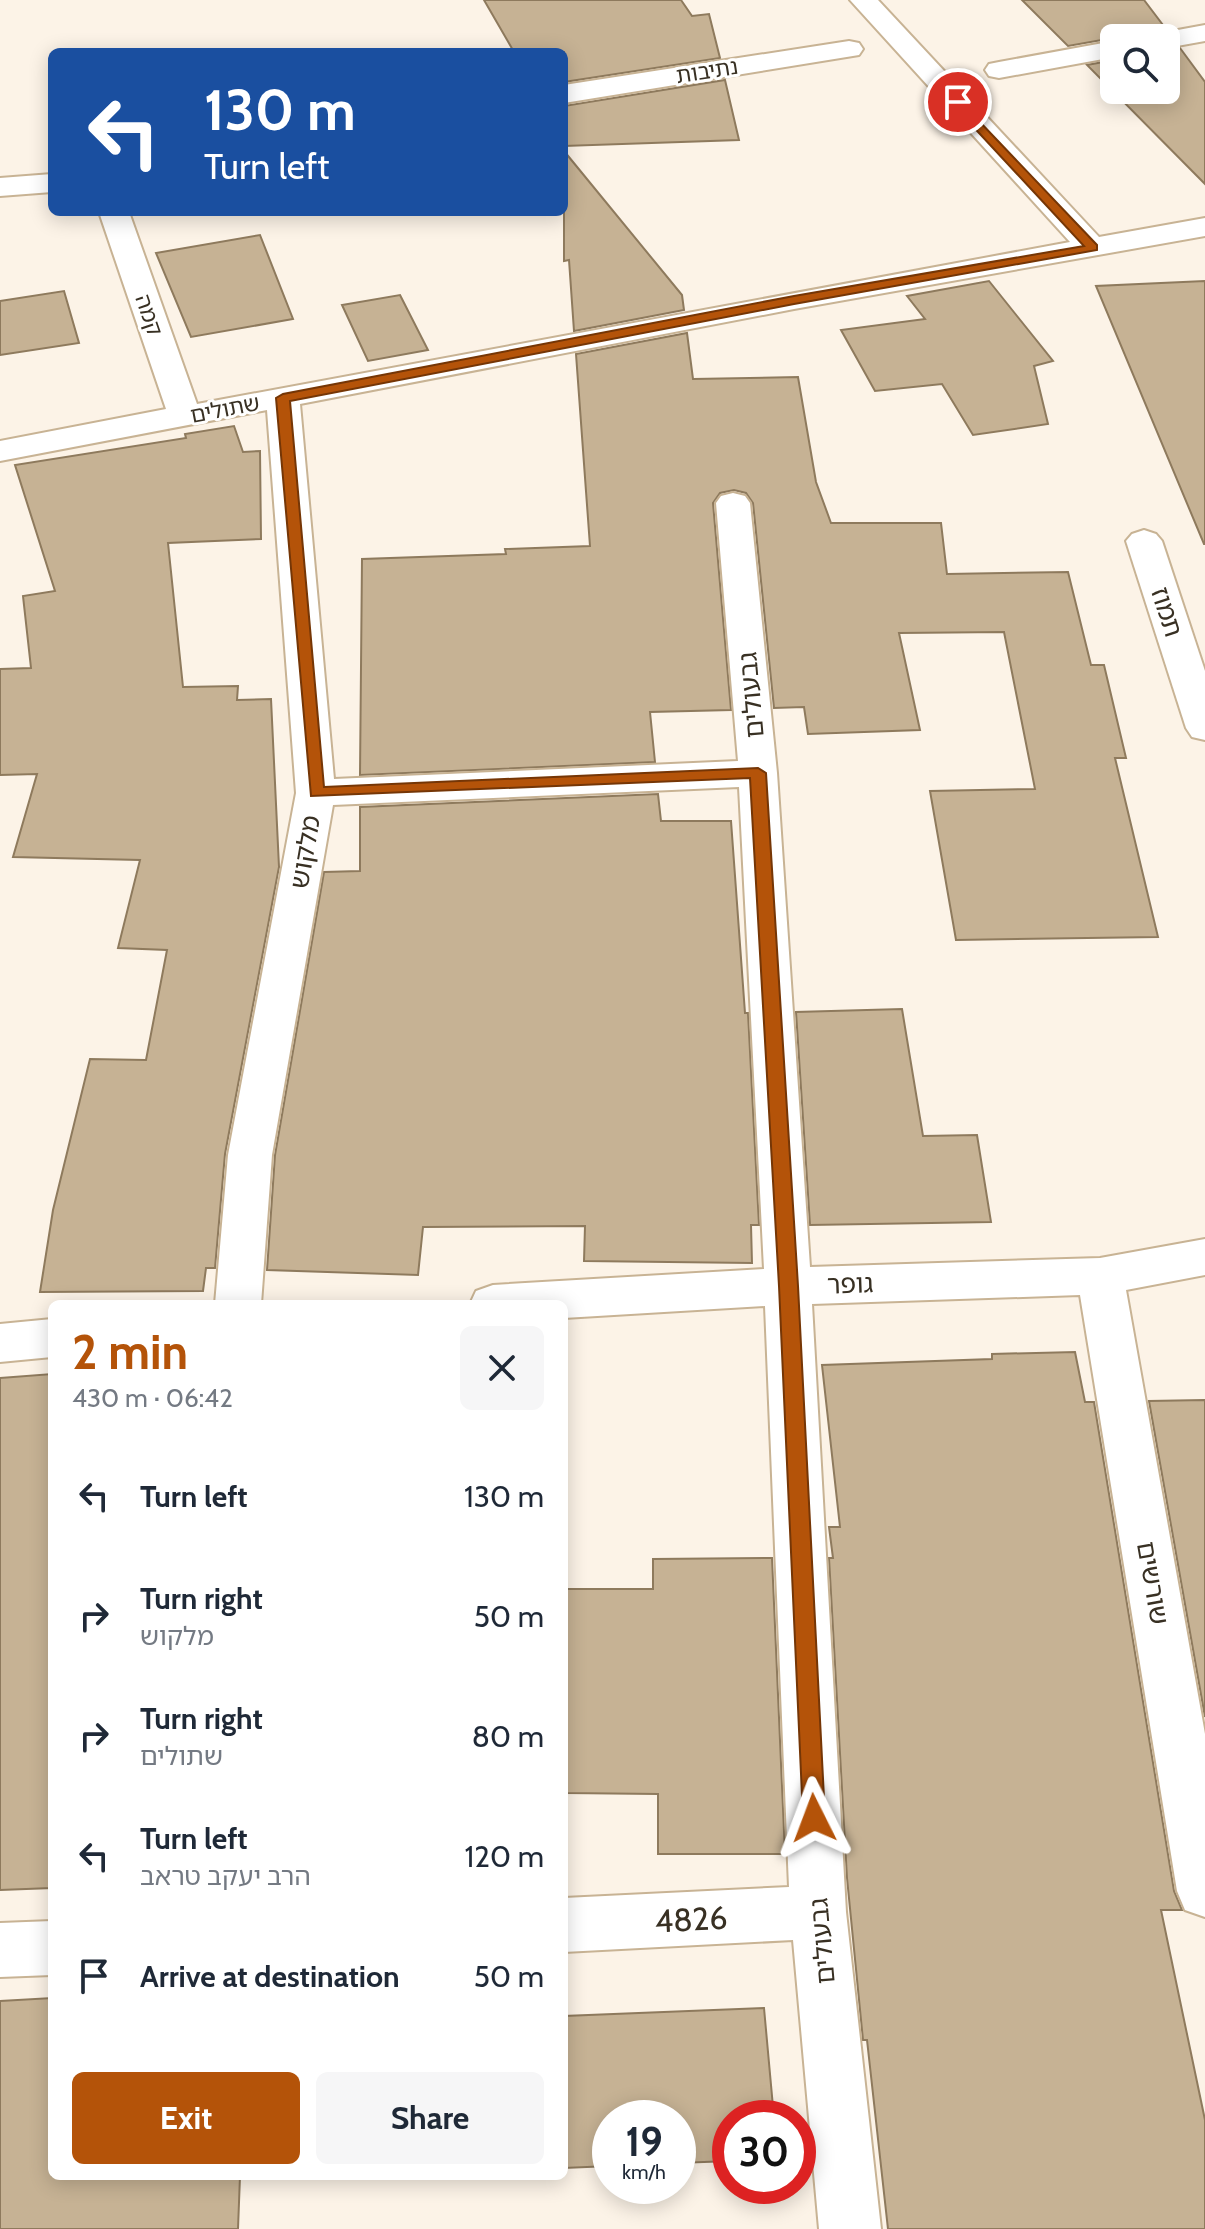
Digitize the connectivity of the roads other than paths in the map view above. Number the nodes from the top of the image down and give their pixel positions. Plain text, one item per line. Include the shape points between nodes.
1 (863, 0) edge
2 (1205, 33) edge
3 (1180, 37) edge
4 (849, 49) dead end
5 (1100, 52) edge
6 (999, 70) dead end
7 (568, 93) edge
8 (48, 183) edge
9 (0, 187) edge
10 (115, 216) edge
11 (1205, 227) edge
12 (1093, 248) junction
13 (283, 398) junction
14 (185, 417) junction
15 (0, 451) edge
16 (733, 503) dead end
17 (1144, 541) dead end
18 (1205, 728) edge
19 (758, 773) junction
20 (316, 793) junction
21 (1205, 1257) edge
22 (1100, 1276) junction
23 (788, 1286) junction
24 (238, 1300) edge
25 (559, 1300) edge
26 (48, 1338) edge
27 (0, 1343) edge
28 (1205, 1891) edge
29 (818, 1912) junction
30 (568, 1925) edge
31 (48, 1948) edge
32 (0, 1950) edge
33 (850, 2229) edge

1 - 12 street
2 - 3 street
4 - 7 street, נתיבות
5 - 6 street
8 - 9 street
10 - 14 street, קמה
11 - 12 street, שתולים
12 - 13 street, שתולים
13 - 14 street, שתולים
13 - 20 street, מלקוש
14 - 15 street, שתולים
16 - 19 street, גבעולים
17 - 18 street, תמוז
19 - 20 street
19 - 23 street, גבעולים
20 - 24 street, מלקוש via 250,1155
21 - 22 street, גופר
22 - 23 street, גופר
22 - 28 street, שורשים
23 - 25 street, גופר
23 - 29 street, גבעולים
26 - 27 street
29 - 30 street, 4826
29 - 33 street, גבעולים
31 - 32 street

